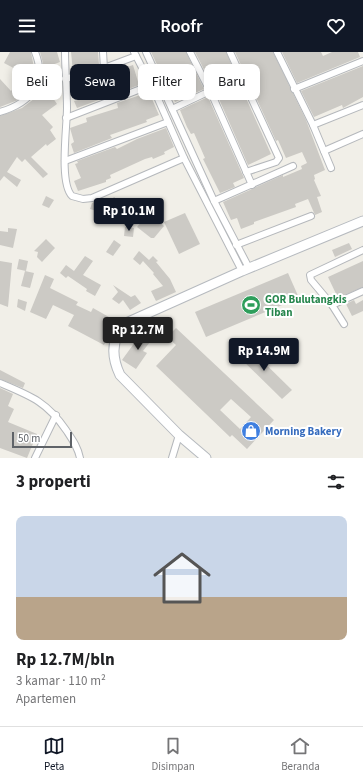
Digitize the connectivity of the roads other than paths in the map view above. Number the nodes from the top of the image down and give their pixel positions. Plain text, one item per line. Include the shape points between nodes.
1 (35, 52) edge
2 (65, 52) edge
3 (103, 52) edge
4 (146, 52) edge
5 (190, 52) edge
6 (230, 52) edge
7 (277, 52) edge
8 (135, 54) edge
9 (363, 61) edge
10 (104, 64) edge
11 (113, 64) edge
12 (140, 64) edge
13 (236, 64) edge
14 (70, 78) edge
15 (65, 79) junction
16 (204, 80) edge
17 (294, 89) junction
18 (138, 90) edge
19 (204, 97) edge
20 (158, 100) edge
21 (214, 100) edge
22 (253, 100) edge
23 (363, 105) edge
24 (172, 109) junction
25 (0, 112) edge
26 (66, 118) junction
27 (168, 122) junction
28 (313, 125) junction
29 (363, 134) edge
30 (324, 151) junction
31 (184, 158) junction
32 (65, 161) junction
33 (293, 166) dead end
34 (330, 168) dead end
35 (246, 172) junction
36 (252, 184) junction
37 (214, 201) junction
38 (311, 216) dead end
39 (363, 221) edge
40 (236, 245) junction
41 (363, 250) edge
42 (246, 269) junction
43 (363, 291) edge
44 (332, 305) junction
45 (344, 324) dead end
46 (0, 383) edge
47 (56, 415) junction
48 (179, 435) junction
49 (35, 458) edge
50 (80, 458) edge
51 (172, 458) edge
52 (206, 458) edge

1 - 25 street via 40,70 36,87 16,106
2 - 15 street
3 - 10 street
4 - 24 street
5 - 16 street
6 - 13 street
7 - 17 street
8 - 11 street
8 - 12 street
9 - 17 street
14 - 15 street
15 - 26 street
17 - 28 street
18 - 26 street
19 - 24 street
20 - 27 street
21 - 35 street
22 - 35 street via 279,158 276,162
23 - 28 street
24 - 37 street
26 - 32 street
27 - 31 street
27 - 32 street
28 - 30 street
29 - 30 street
30 - 34 street
31 - 32 street via 92,198 83,199 72,196 67,189
31 - 42 street
33 - 36 street
35 - 36 street
36 - 37 street
37 - 40 street
38 - 40 street
39 - 42 street
40 - 42 street
41 - 44 street via 310,276
42 - 48 street via 126,323 117,334 113,351 120,375
43 - 44 street
44 - 45 street
46 - 47 street via 32,397
47 - 49 street
47 - 50 street via 76,444
48 - 51 street
48 - 52 street

